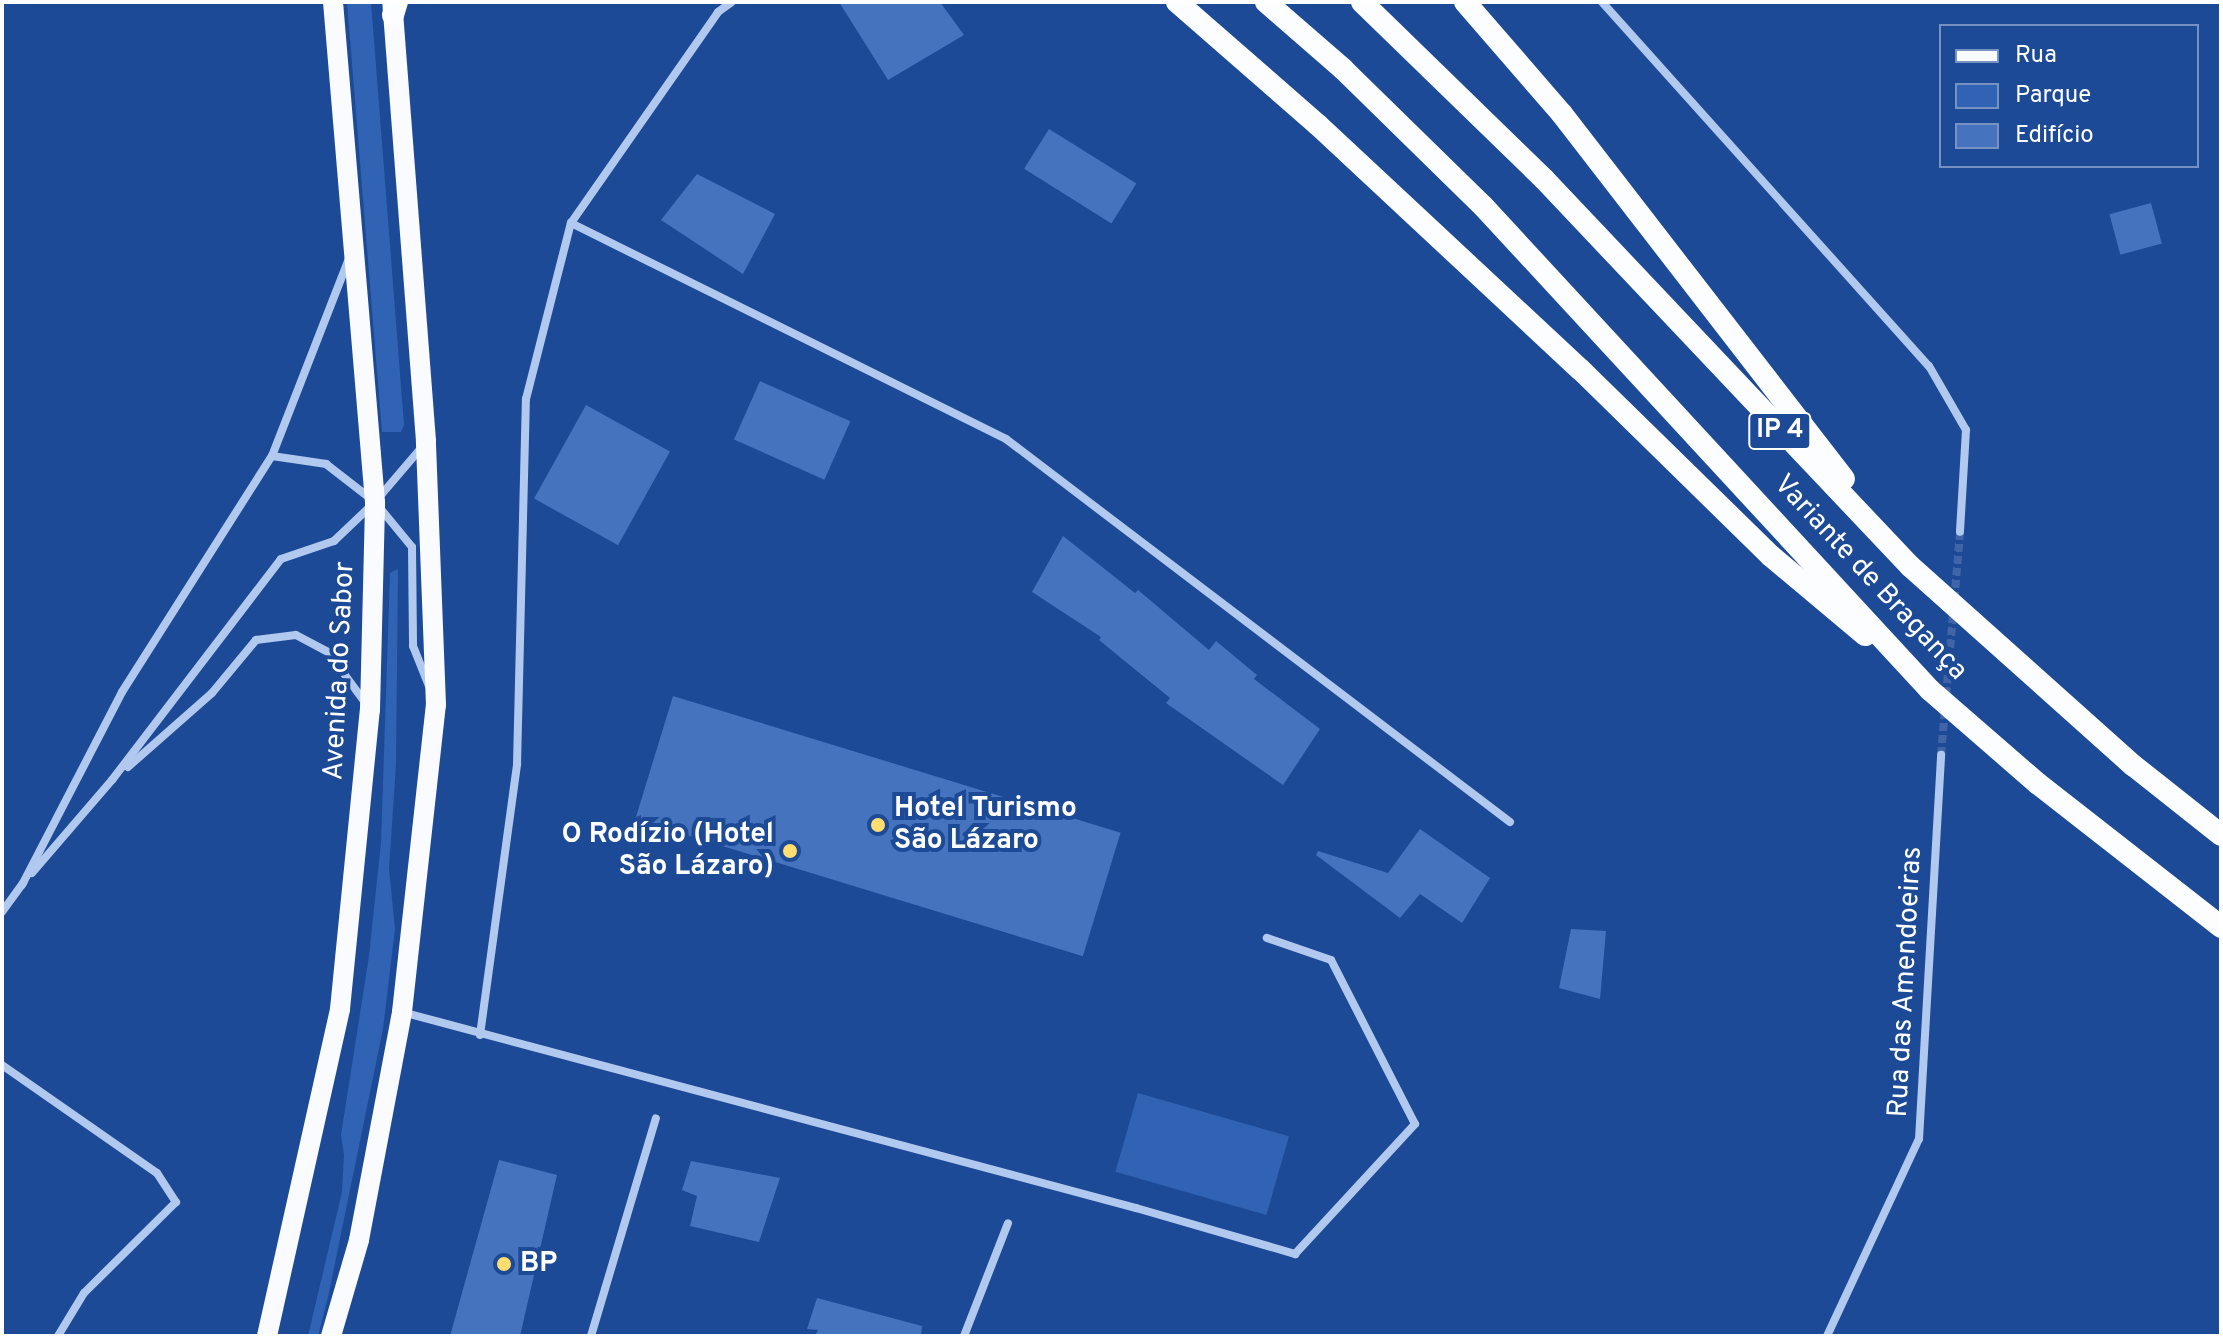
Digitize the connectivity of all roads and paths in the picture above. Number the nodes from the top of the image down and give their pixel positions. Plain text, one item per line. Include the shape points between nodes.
1 (333, 2) edge
2 (732, 2) edge
3 (1177, 2) edge
4 (1266, 2) edge
5 (1362, 2) edge
6 (1465, 2) edge
7 (1602, 2) edge
8 (394, 6) edge
9 (571, 223) junction
10 (352, 249) junction
11 (426, 441) junction
12 (272, 456) junction
13 (375, 502) junction
14 (1960, 532) tunnel mouth
15 (1910, 566) junction
16 (1930, 690) junction
17 (436, 705) junction
18 (370, 710) junction
19 (1941, 755) tunnel mouth
20 (112, 780) junction
21 (1510, 822) dead end
22 (2221, 835) edge
23 (22, 885) junction
24 (2, 912) edge
25 (2221, 927) edge
26 (1267, 938) dead end
27 (402, 1012) junction
28 (480, 1035) junction
29 (2, 1065) edge
30 (656, 1118) dead end
31 (1008, 1223) dead end
32 (58, 1336) edge
33 (267, 1336) edge
34 (331, 1336) edge
35 (591, 1336) edge
36 (964, 1336) edge
37 (1827, 1336) edge

1 - 10 main road, Avenida do Sabor
2 - 9 street via 718,12
3 - 16 highway via 1341,146 1771,556
4 - 16 highway, Variante de Bragança / IP 4 via 1483,206
5 - 15 highway, Variante de Bragança / IP 4 via 1544,179
6 - 15 highway via 1562,114
7 - 14 street via 1929,366 1966,430
8 - 11 main road
9 - 21 street via 1006,439
9 - 28 street via 526,399 517,764
10 - 12 street
10 - 13 main road, Avenida do Sabor
11 - 13 street
11 - 17 main road
12 - 13 street via 326,464
12 - 23 street via 122,692
13 - 17 street via 412,547 413,646
13 - 18 main road, Avenida do Sabor
13 - 20 street via 334,541 281,559
15 - 22 highway, Variante de Bragança / IP 4 via 2134,766
16 - 25 highway, Variante de Bragança / IP 4 via 2037,783
17 - 27 main road
18 - 20 street via 328,652 296,635 256,640 212,693
18 - 33 main road, Avenida do Sabor via 340,1009
19 - 37 street, Rua das Amendoeiras via 1919,1139
20 - 23 street
23 - 24 street
26 - 28 street via 1331,960 1415,1124 1295,1254
27 - 28 street
27 - 34 main road via 359,1240
29 - 32 street via 157,1173 176,1202 84,1293
30 - 35 street
31 - 36 street

